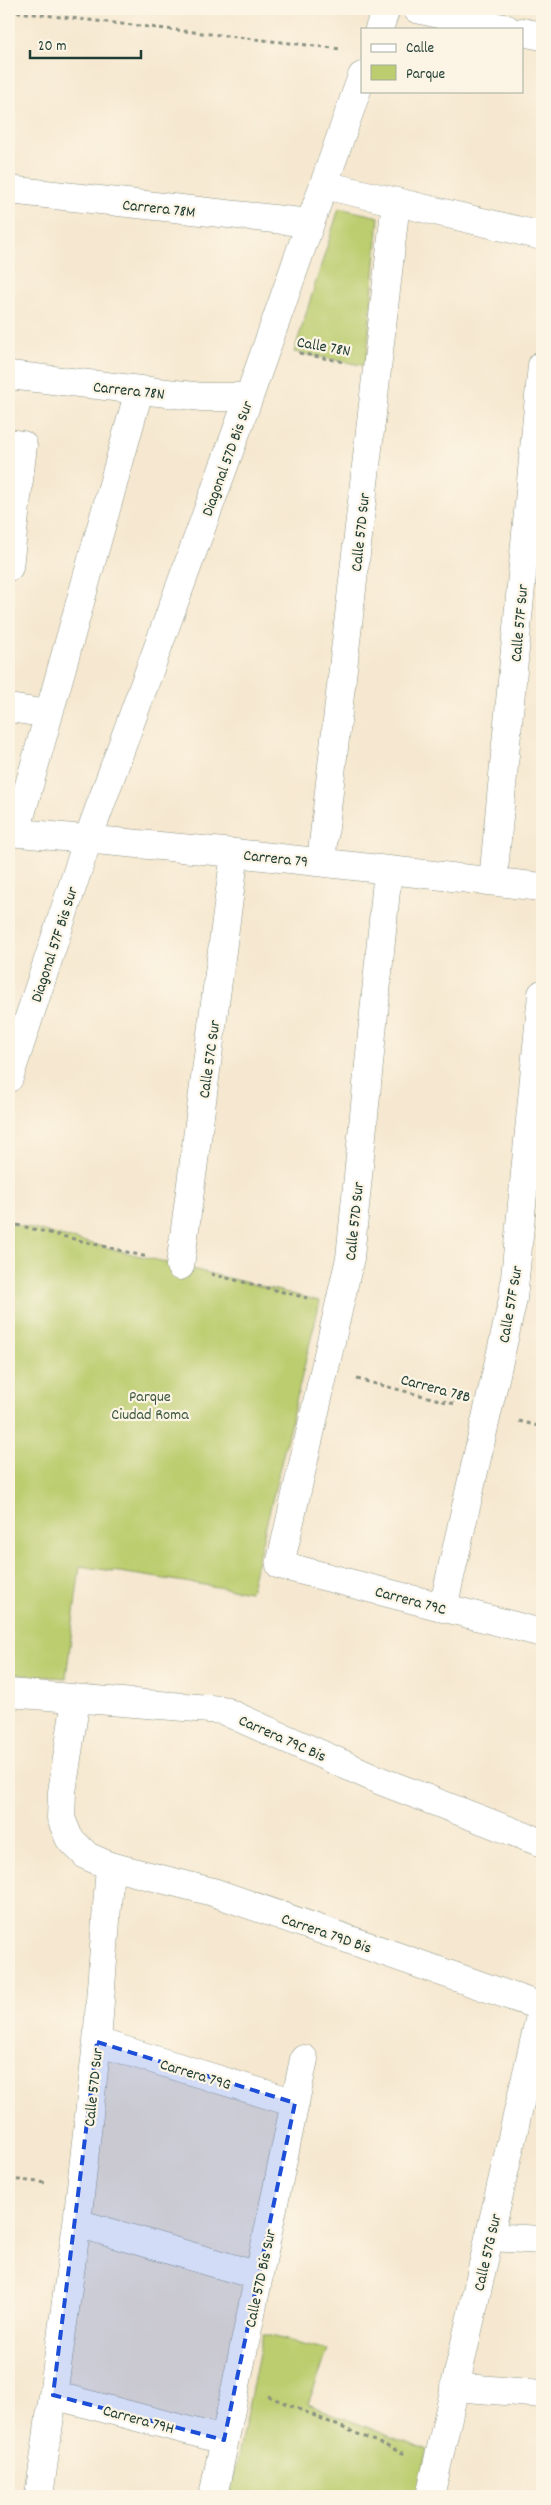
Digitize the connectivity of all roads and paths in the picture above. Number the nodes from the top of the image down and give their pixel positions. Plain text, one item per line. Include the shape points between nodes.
1 (386, 9) edge
2 (417, 9) edge
3 (9, 11) edge
4 (379, 28) edge
5 (502, 28) edge
6 (524, 32) edge
7 (542, 36) edge
8 (343, 49) dead end
9 (361, 79) edge
10 (324, 185) junction
11 (9, 190) edge
12 (396, 202) junction
13 (310, 223) junction
14 (542, 236) edge
15 (266, 347) junction
16 (542, 366) edge
17 (377, 367) junction
18 (9, 375) edge
19 (139, 391) junction
20 (249, 397) junction
21 (9, 443) edge
22 (9, 567) edge
23 (9, 708) edge
24 (49, 714) junction
25 (13, 832) edge
26 (88, 839) junction
27 (235, 853) junction
28 (321, 862) junction
29 (388, 870) junction
30 (493, 881) junction
31 (542, 887) edge
32 (542, 994) edge
33 (9, 1078) edge
34 (180, 1266) dead end
35 (324, 1370) junction
36 (487, 1413) junction
37 (542, 1427) edge
38 (280, 1565) joint
39 (443, 1608) junction
40 (542, 1633) edge
41 (9, 1693) edge
42 (76, 1699) junction
43 (542, 1843) edge
44 (110, 1866) junction
45 (542, 2007) edge
46 (97, 2042) junction
47 (304, 2059) dead end
48 (534, 2082) edge
49 (295, 2103) junction
50 (9, 2179) edge
51 (81, 2186) junction
52 (77, 2223) junction
53 (489, 2237) junction
54 (542, 2240) edge
55 (259, 2276) junction
56 (237, 2382) junction
57 (454, 2387) junction
58 (542, 2394) edge
59 (53, 2395) junction
60 (224, 2440) junction
61 (436, 2467) junction
62 (39, 2496) edge
63 (213, 2496) edge
64 (430, 2496) edge

1 - 4 street
2 - 5 street
3 - 8 path
6 - 7 street
9 - 10 street, Diagonal 57D Bis Sur
10 - 12 street
10 - 13 street, Diagonal 57D Bis Sur
11 - 13 street, Carrera 78M
12 - 14 street
12 - 17 street, Calle 57D Sur
13 - 15 street, Diagonal 57D Bis Sur
15 - 17 path, Calle 78N
15 - 20 street, Diagonal 57D Bis Sur
16 - 30 street, Calle 57F Sur
17 - 28 street, Calle 57D Sur
18 - 19 street, Carrera 78N
19 - 20 street, Carrera 78N via 202,397
19 - 24 street
20 - 26 street, Diagonal 57D Bis Sur
21 - 22 street via 23,445
23 - 24 street
24 - 25 street
25 - 26 street, Carrera 79
26 - 27 street, Carrera 79
26 - 33 street, Diagonal 57F Bis Sur
27 - 28 street, Carrera 79
27 - 34 street, Calle 57C Sur
28 - 29 street, Carrera 79
29 - 30 street, Carrera 79
29 - 35 street, Calle 57D Sur via 350,1258
30 - 31 street, Carrera 79
32 - 36 street, Calle 57F Sur via 513,1299
35 - 36 path, Carrera 78B
35 - 38 street, Calle 57D Sur
36 - 37 path, Carrera 78B
36 - 39 street, Calle 57F Sur
38 - 39 street, Carrera 79C
39 - 40 street, Carrera 79C
41 - 42 street, Carrera 79C Bis
42 - 43 street, Carrera 79C Bis via 222,1710 381,1781
42 - 44 street via 61,1818 69,1838 87,1856
44 - 45 street, Carrera 79D Bis via 213,1892
44 - 46 street, Calle 57D Sur
45 - 48 street, Calle 57G Sur
46 - 49 street, Carrera 79G
46 - 51 street, Calle 57D Sur
47 - 49 street, Calle 57D Bis Sur
48 - 53 street, Calle 57G Sur
49 - 55 street, Calle 57D Bis Sur
50 - 51 path
51 - 52 street, Calle 57D Sur
52 - 55 street
52 - 59 street, Calle 57D Sur
53 - 54 street
53 - 57 street, Calle 57G Sur
55 - 56 street, Calle 57D Bis Sur
56 - 60 street, Calle 57D Bis Sur
56 - 61 path
57 - 58 street
57 - 61 street, Calle 57G Sur
59 - 60 street, Carrera 79H
59 - 62 street, Calle 57D Sur
60 - 63 street, Calle 57D Bis Sur
61 - 64 street, Calle 57G Sur

